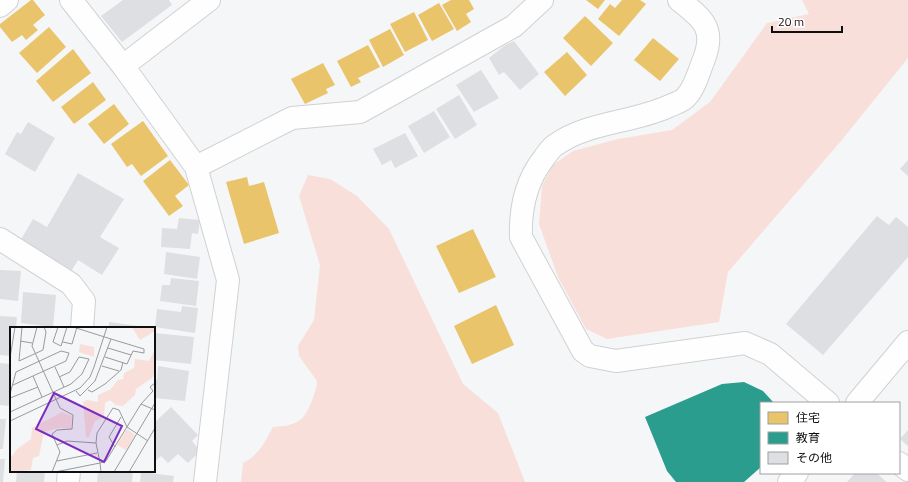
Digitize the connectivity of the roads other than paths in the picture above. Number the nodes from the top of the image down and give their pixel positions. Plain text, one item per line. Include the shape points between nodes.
1 (7, 0) edge
2 (71, 0) edge
3 (209, 0) edge
4 (542, 0) edge
5 (679, 0) edge
6 (0, 6) edge
7 (123, 66) junction
8 (196, 167) junction
9 (0, 239) edge
10 (82, 327) edge
11 (908, 342) edge
12 (827, 402) edge
13 (858, 402) edge
14 (900, 464) edge
15 (908, 470) edge
16 (69, 472) edge
17 (796, 474) edge
18 (68, 482) edge
19 (205, 482) edge
20 (789, 482) edge

1 - 6 street
2 - 7 street
3 - 7 street
4 - 8 street via 514,26 360,112 292,118
5 - 12 street via 700,16 709,30 708,48 691,92 685,98 651,114 585,130 553,147 536,168 528,185 520,220 521,238 583,351 590,356 616,361 746,343 770,354
7 - 8 street
8 - 19 street via 228,280
9 - 10 street via 71,284 84,301
11 - 13 street
14 - 15 street
16 - 18 street
17 - 20 street

